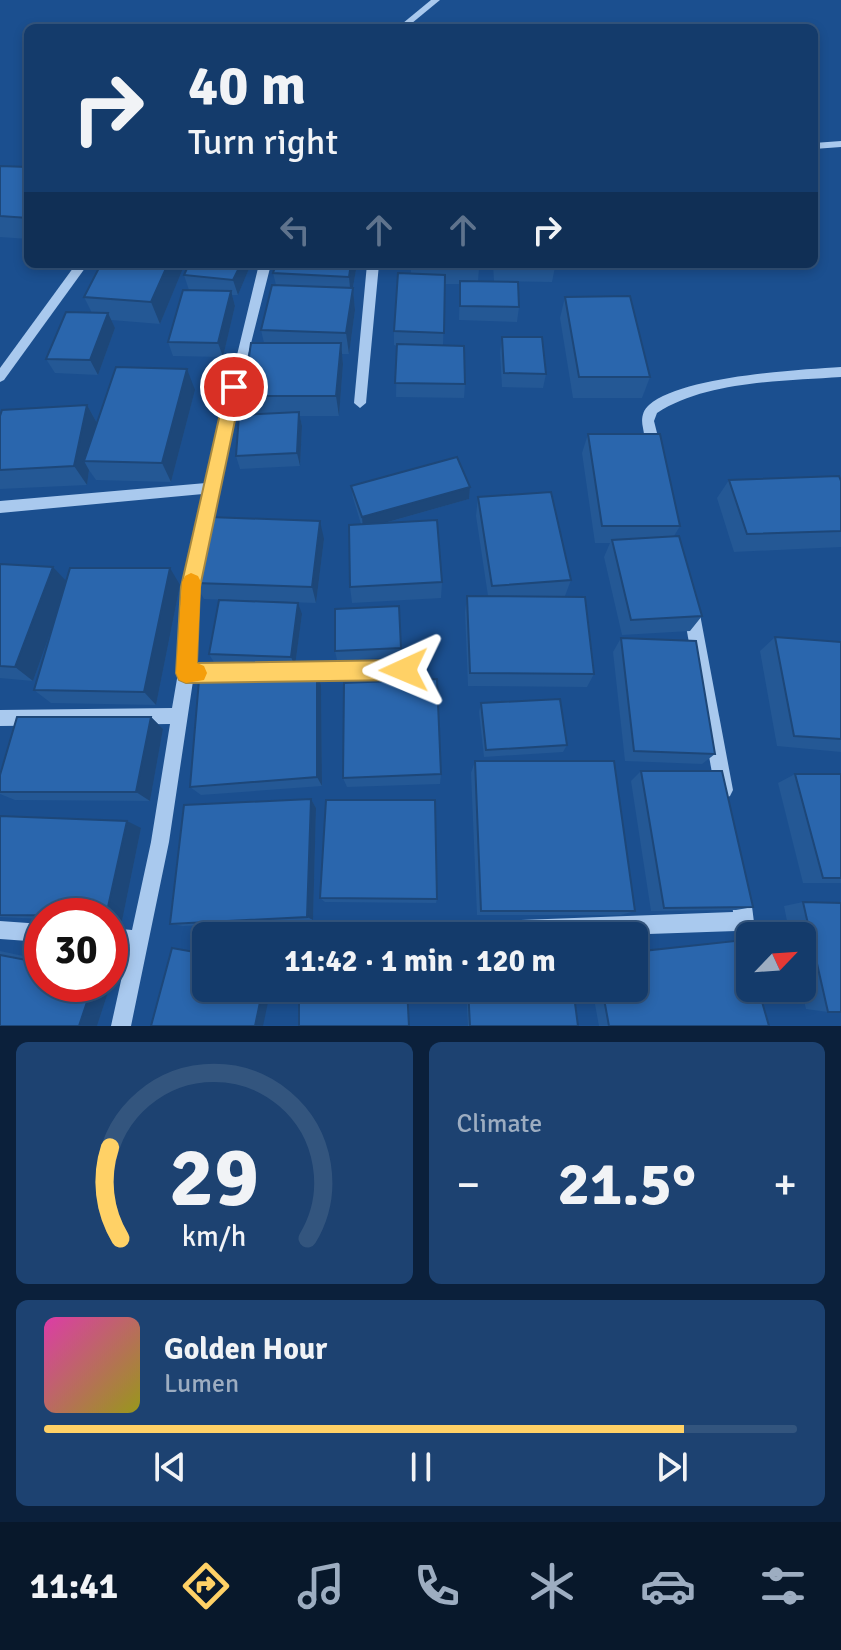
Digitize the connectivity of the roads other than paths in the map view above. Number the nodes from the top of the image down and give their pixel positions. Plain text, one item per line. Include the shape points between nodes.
1 (436, 0) edge
2 (406, 24) edge
3 (841, 144) edge
4 (818, 146) edge
5 (79, 268) edge
6 (264, 268) edge
7 (373, 268) edge
8 (841, 372) edge
9 (0, 377) edge
10 (360, 403) dead end
11 (660, 464) edge
12 (211, 488) junction
13 (0, 507) edge
14 (687, 588) edge
15 (404, 670) dead end
16 (186, 673) junction
17 (180, 716) junction
18 (0, 718) edge
19 (728, 812) edge
20 (737, 874) edge
21 (745, 921) joint
22 (648, 924) edge
23 (0, 930) edge
24 (24, 932) edge
25 (128, 939) edge
26 (140, 940) junction
27 (121, 1026) edge

1 - 2 street
3 - 4 street
5 - 9 street
6 - 12 street
7 - 10 street
8 - 11 street via 704,389 658,403 648,421
12 - 13 street
12 - 16 street via 190,587
14 - 19 street
15 - 16 street
16 - 17 street
17 - 18 street
17 - 26 street
20 - 21 street
21 - 22 street
23 - 24 street
25 - 26 street
26 - 27 street

